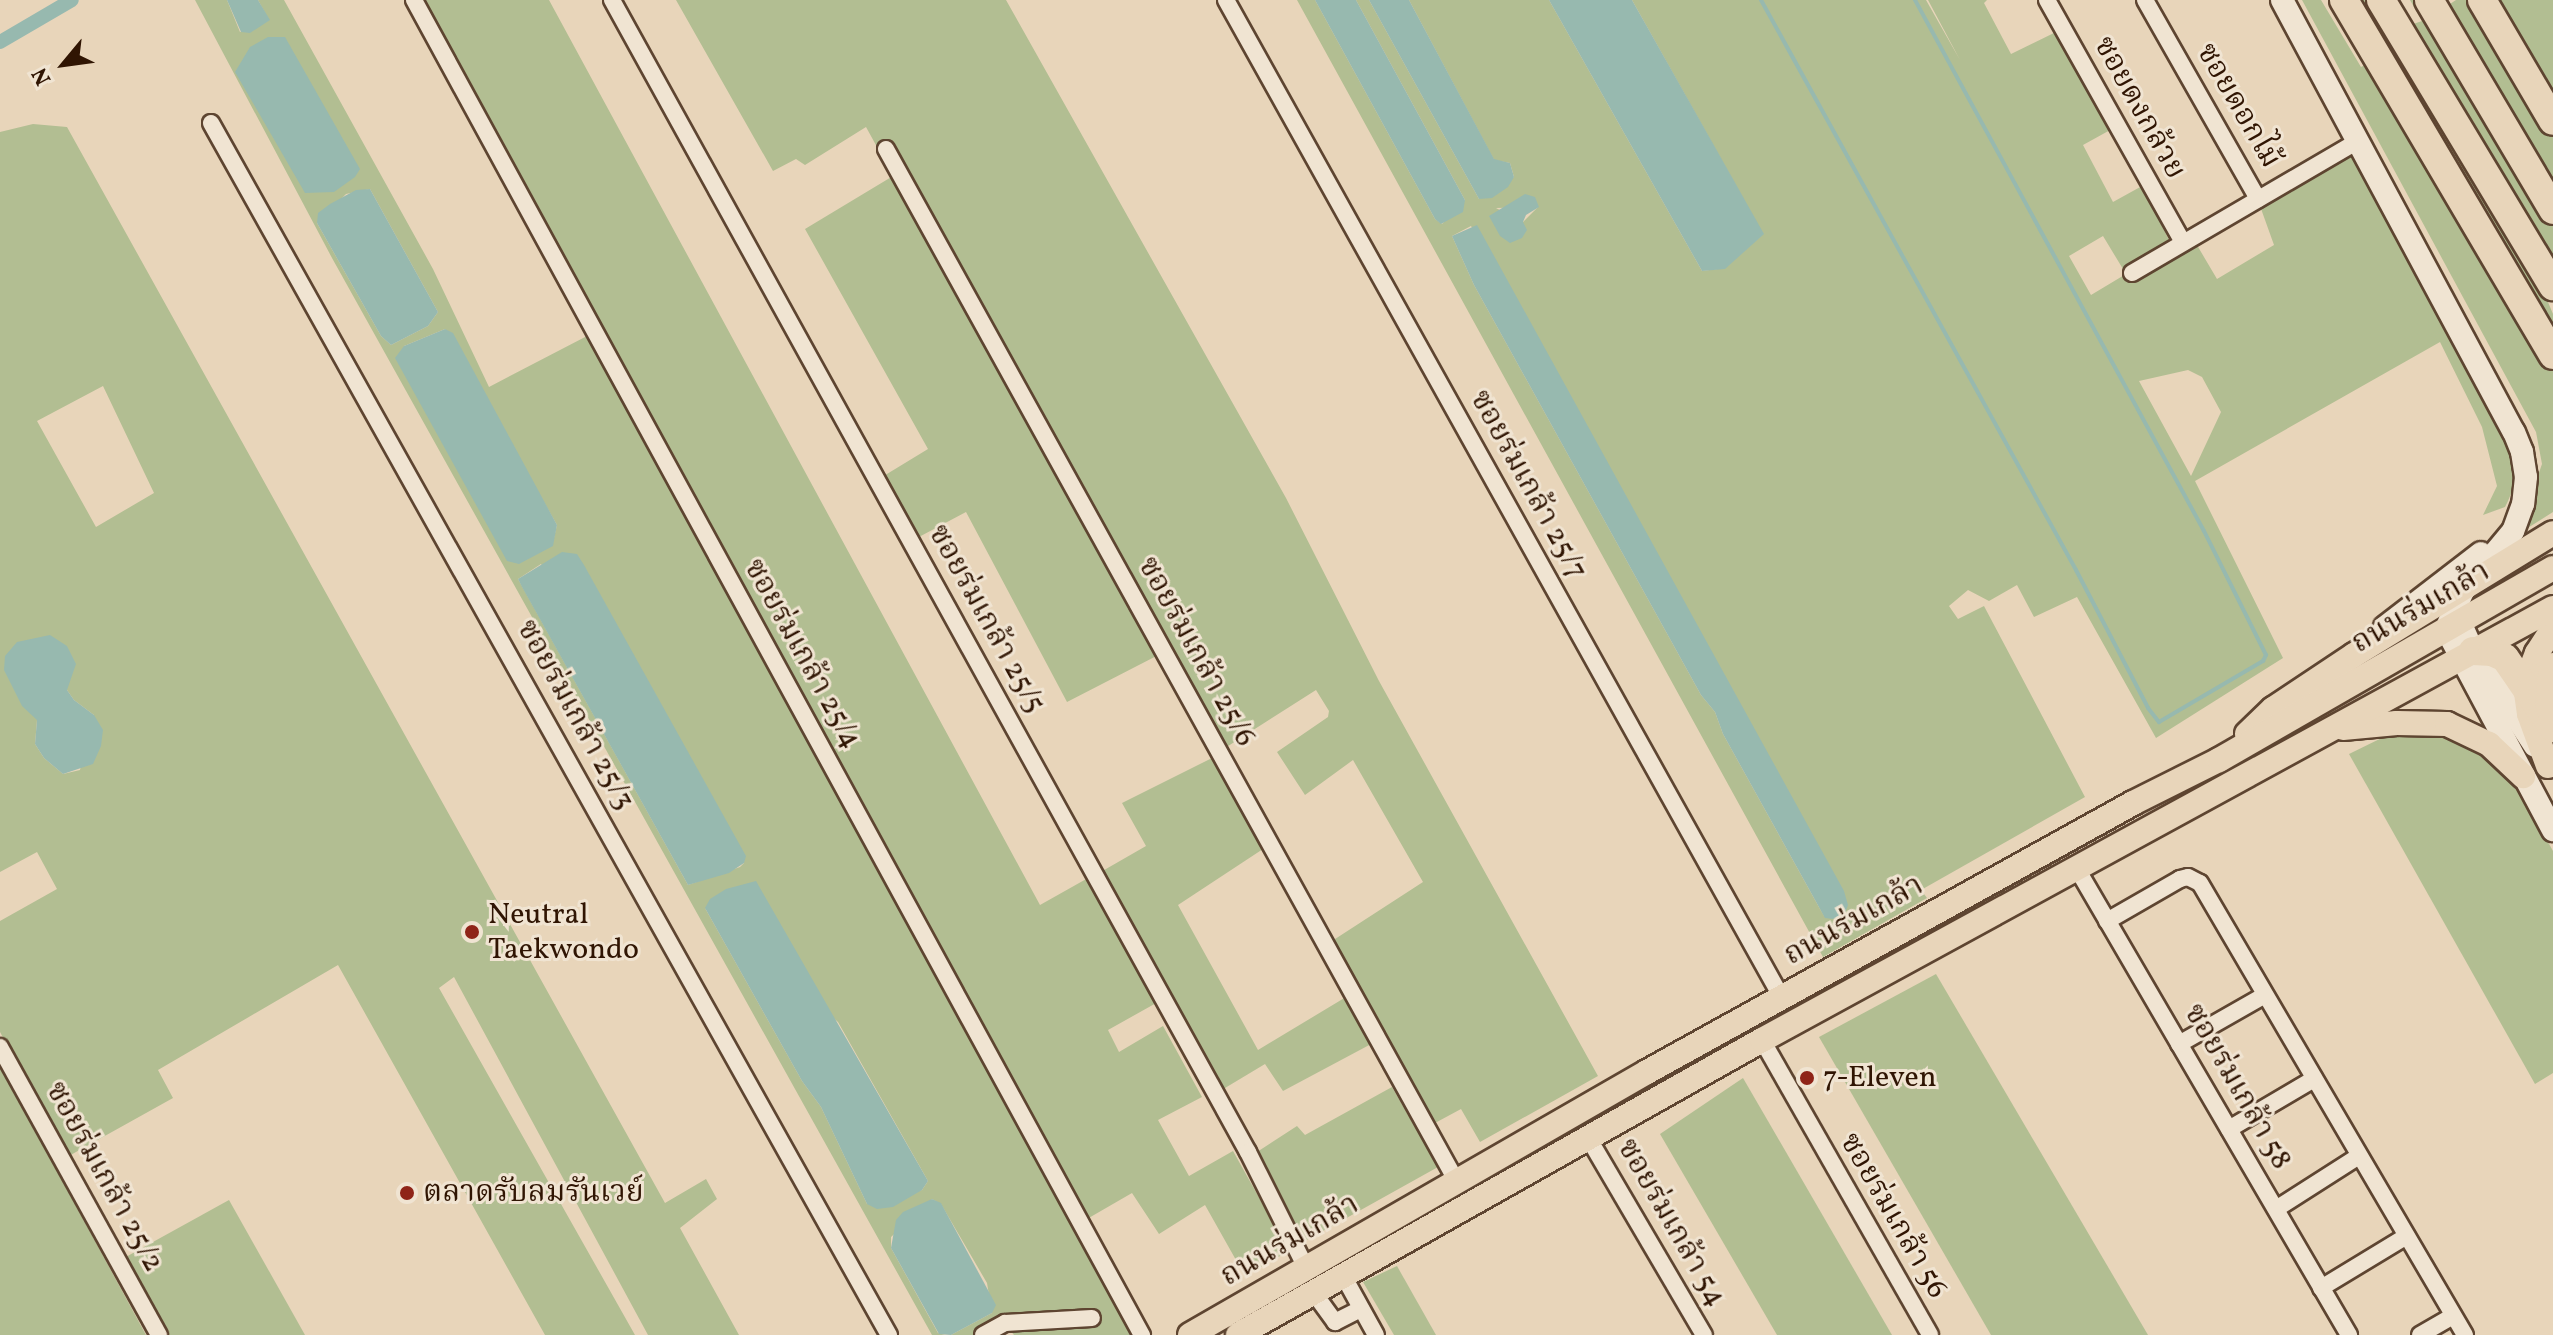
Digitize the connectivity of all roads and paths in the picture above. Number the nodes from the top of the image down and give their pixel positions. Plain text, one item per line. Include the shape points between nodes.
1 (414, 0) edge
2 (612, 0) edge
3 (1226, 0) edge
4 (2047, 0) edge
5 (2145, 0) edge
6 (2282, 0) edge
7 (2344, 0) edge
8 (2381, 0) edge
9 (2434, 7) edge
10 (2491, 11) edge
11 (2553, 121) edge
12 (211, 123) dead end
13 (2358, 141) junction
14 (886, 149) dead end
15 (2258, 199) junction
16 (2553, 210) edge
17 (2183, 242) junction
18 (2132, 273) dead end
19 (2553, 286) edge
20 (2553, 355) edge
21 (2523, 504) junction
22 (2553, 533) edge
23 (2553, 568) edge
24 (2470, 581) junction
25 (2553, 596) edge
26 (2553, 608) edge
27 (2453, 626) junction
28 (2553, 628) edge
29 (2466, 654) junction
30 (2354, 655) junction
31 (2553, 667) edge
32 (2525, 684) junction
33 (2553, 717) edge
34 (2553, 728) edge
35 (2332, 729) junction
36 (2219, 760) junction
37 (2551, 770) edge
38 (2523, 776) junction
39 (2553, 830) edge
40 (2076, 867) junction
41 (2107, 921) junction
42 (2265, 995) junction
43 (1782, 998) junction
44 (1762, 1040) junction
45 (2179, 1044) junction
46 (0, 1047) edge
47 (2314, 1079) junction
48 (2229, 1129) junction
49 (1589, 1139) junction
50 (2359, 1156) junction
51 (1457, 1182) junction
52 (2276, 1209) junction
53 (2407, 1236) junction
54 (1306, 1268) junction
55 (1344, 1277) junction
56 (2321, 1288) junction
57 (1314, 1293) junction
58 (1361, 1309) junction
59 (2453, 1316) junction
60 (1092, 1318) dead end
61 (159, 1335) edge
62 (889, 1335) edge
63 (983, 1335) edge
64 (1142, 1335) edge
65 (1190, 1335) edge
66 (1238, 1335) edge
67 (1376, 1335) edge
68 (1704, 1335) edge
69 (1930, 1335) edge
70 (2349, 1335) edge
71 (2420, 1335) edge
72 (2465, 1335) edge

1 - 64 street, ซอยร่มเกล้า 25/4
2 - 54 street, ซอยร่มเกล้า 25/5 via 1248,1152
3 - 43 street, ซอยร่มเกล้า 25/7
4 - 17 street, ซอยดงกล้วย
5 - 15 street, ซอยดอกไม้
6 - 13 main road
7 - 20 highway
8 - 19 highway
9 - 16 highway
10 - 11 highway
12 - 62 street, ซอยร่มเกล้า 25/3
13 - 15 street
13 - 21 main road via 2514,432 2526,477
14 - 51 street, ซอยร่มเกล้า 25/6
15 - 17 street
17 - 18 street
21 - 24 main road via 2513,531
21 - 30 main road via 2489,546
22 - 24 main road
23 - 27 main road, ถนนร่มเกล้า
24 - 27 main road via 2456,601
24 - 30 main road
25 - 29 street
26 - 29 main road, ถนนร่มเกล้า
27 - 29 main road
27 - 36 main road, ถนนร่มเกล้า
28 - 32 main road
29 - 32 highway via 2492,652 2505,658
29 - 35 main road, ถนนร่มเกล้า
29 - 37 main road
29 - 38 main road
30 - 36 main road via 2273,709
31 - 33 highway
32 - 34 highway
32 - 37 main road via 2529,714
35 - 38 main road via 2447,724 2489,744
35 - 40 main road, ถนนร่มเกล้า
36 - 43 main road, ถนนร่มเกล้า
38 - 39 main road
40 - 41 street, ซอยร่มเกล้า 58
40 - 44 main road, ถนนร่มเกล้า
41 - 42 street via 2180,879 2195,878
41 - 45 street, ซอยร่มเกล้า 58
42 - 45 street
42 - 47 street
43 - 51 main road, ถนนร่มเกล้า
44 - 49 main road, ถนนร่มเกล้า
44 - 69 street, ซอยร่มเกล้า 56
45 - 48 street, ซอยร่มเกล้า 58
46 - 61 street, ซอยร่มเกล้า 25/2
47 - 48 street
47 - 50 street
48 - 52 street, ซอยร่มเกล้า 58
49 - 55 main road, ถนนร่มเกล้า
49 - 68 street, ซอยร่มเกล้า 54
50 - 52 street
50 - 53 street
51 - 54 main road, ถนนร่มเกล้า
52 - 56 street, ซอยร่มเกล้า 58
53 - 56 street
53 - 59 street
54 - 65 main road, ถนนร่มเกล้า
55 - 57 main road, ถนนร่มเกล้า
55 - 58 street
56 - 70 street, ซอยร่มเกล้า 58
57 - 58 street via 1335,1322
57 - 66 main road, ถนนร่มเกล้า
58 - 67 street
59 - 71 street
59 - 72 street
60 - 63 street via 1005,1323

